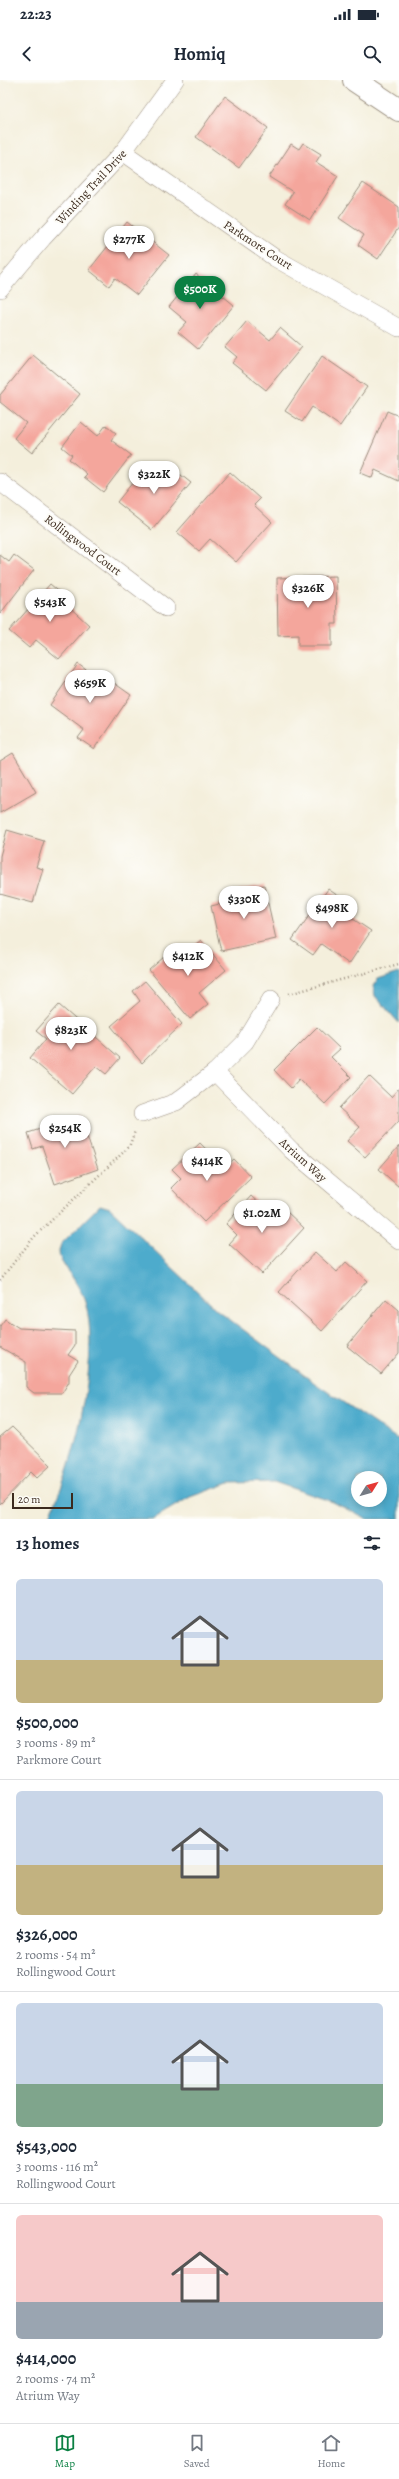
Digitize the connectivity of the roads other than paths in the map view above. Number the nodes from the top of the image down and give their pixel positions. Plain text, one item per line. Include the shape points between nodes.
1 (175, 80) edge
2 (354, 80) edge
3 (399, 110) edge
4 (123, 152) junction
5 (0, 289) edge
6 (399, 328) edge
7 (0, 482) edge
8 (166, 608) dead end
9 (271, 999) road end
10 (215, 1072) junction
11 (142, 1114) road end
12 (399, 1241) edge

1 - 4 street, Winding Trail Drive
2 - 3 street
4 - 5 street, Winding Trail Drive via 43,238
4 - 6 street, Parkmore Court via 275,258
7 - 8 street, Rollingwood Court
9 - 10 street via 245,1042
10 - 11 street via 176,1102
10 - 12 street, Atrium Way via 291,1150

